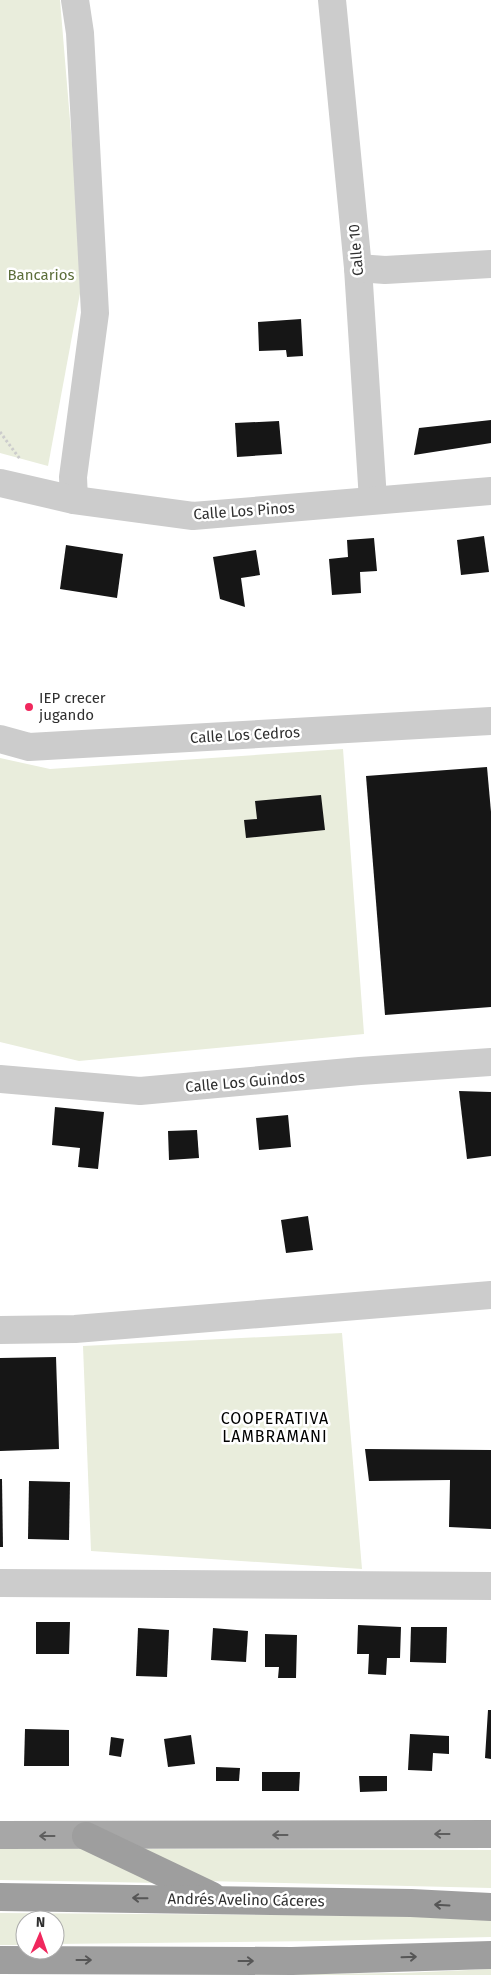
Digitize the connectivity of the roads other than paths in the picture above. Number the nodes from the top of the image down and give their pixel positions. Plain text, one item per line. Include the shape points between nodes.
1 (76, 0) edge
2 (332, 0) edge
3 (491, 264) edge
4 (358, 268) junction
5 (0, 483) edge
6 (491, 491) edge
7 (74, 500) junction
8 (373, 500) junction
9 (491, 721) edge
10 (0, 739) edge
11 (491, 1062) edge
12 (0, 1079) edge
13 (491, 1294) edge
14 (0, 1330) edge
15 (0, 1583) edge
16 (491, 1586) edge
17 (491, 1834) edge
18 (0, 1835) edge
19 (86, 1836) junction
20 (0, 1897) edge
21 (220, 1900) junction
22 (491, 1907) edge
23 (491, 1955) edge
24 (0, 1960) edge
25 (201, 1960) junction
26 (174, 1975) edge

1 - 7 street via 95,313 73,477
2 - 4 street, Calle 10
3 - 4 street via 385,270
4 - 8 street, Calle 10
5 - 7 street, Calle Los Pinos
6 - 8 street, Calle Los Pinos
7 - 8 street, Calle Los Pinos via 193,516
9 - 10 street, Calle Los Cedros via 29,747
11 - 12 street, Calle Los Guindos via 140,1091
13 - 14 street via 76,1329
15 - 16 street
17 -> 19 main road
19 -> 18 main road
19 - 21 highway
21 -> 20 highway, Andrés Avelino Cáceres
22 -> 21 highway, Andrés Avelino Cáceres
25 -> 23 highway via 292,1961
24 -> 25 highway
25 - 26 highway

